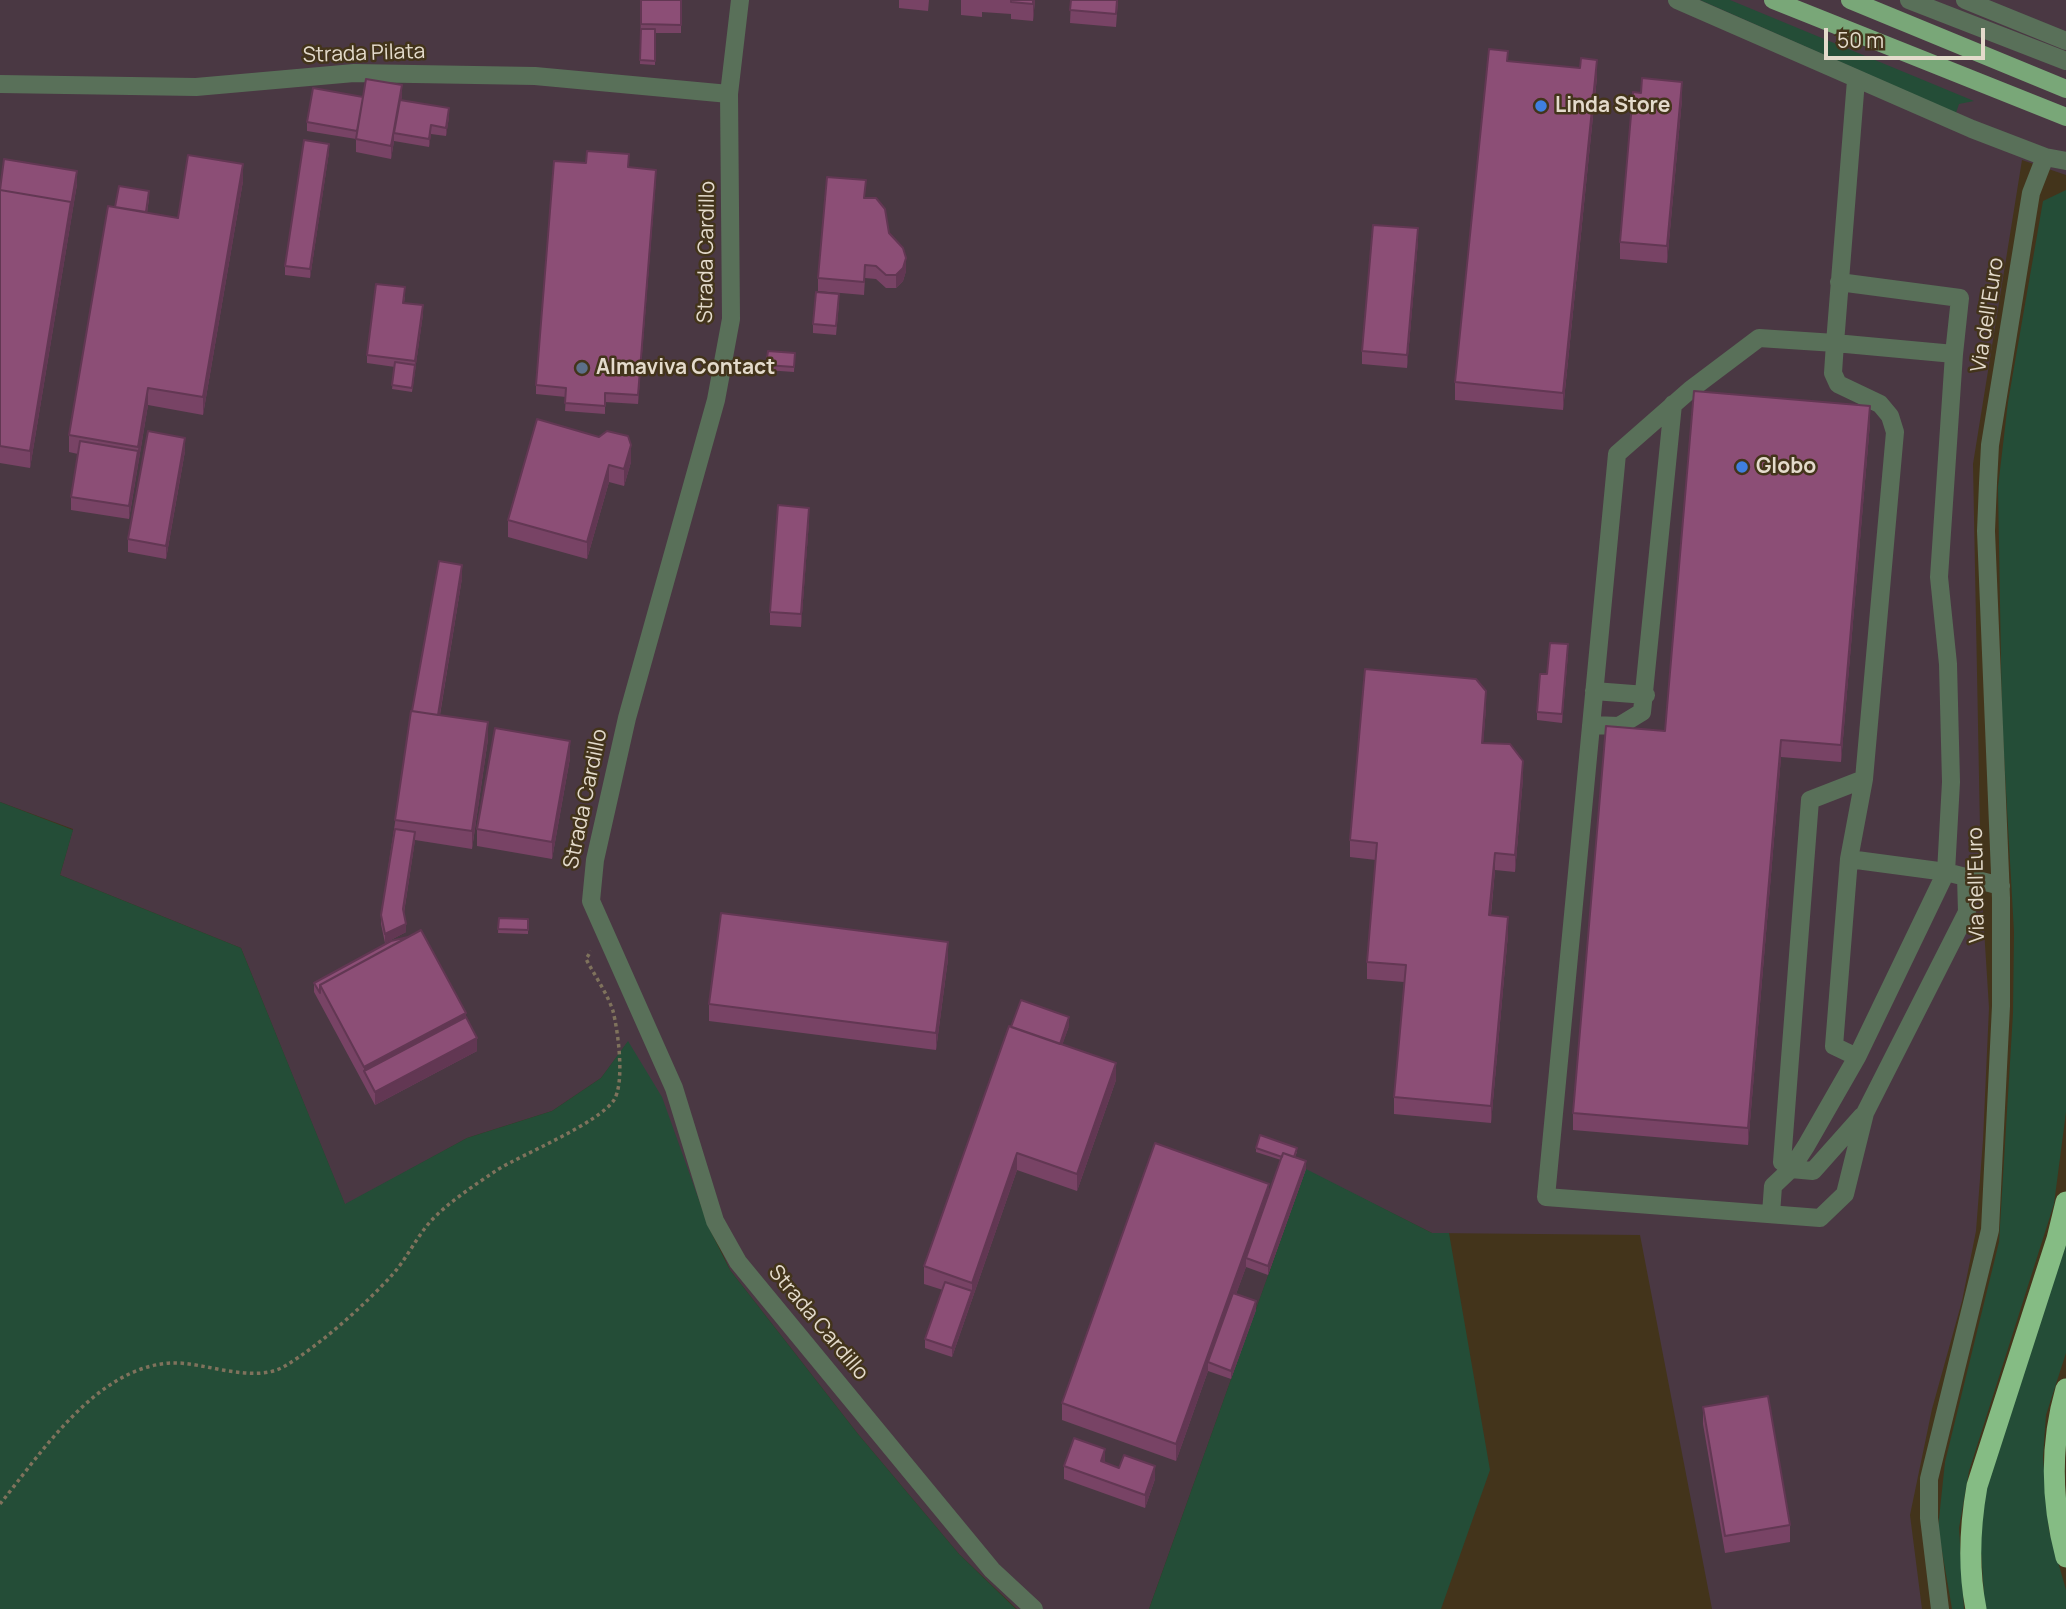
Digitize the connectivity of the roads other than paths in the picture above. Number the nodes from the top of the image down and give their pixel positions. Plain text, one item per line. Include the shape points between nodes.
1 (740, 0) edge
2 (1677, 0) edge
3 (1773, 0) edge
4 (1850, 0) edge
5 (1909, 0) edge
6 (1965, 0) edge
7 (2066, 41) edge
8 (2066, 61) edge
9 (1856, 80) junction
10 (0, 84) edge
11 (2066, 89) edge
12 (729, 94) junction
13 (2066, 117) edge
14 (2045, 157) junction
15 (2066, 161) edge
16 (1839, 282) junction
17 (1835, 343) junction
18 (1954, 354) junction
19 (1673, 404) junction
20 (1594, 691) junction
21 (1646, 695) junction
22 (1591, 725) junction
23 (1864, 779) junction
24 (1849, 859) junction
25 (1946, 872) junction
26 (1966, 877) junction
27 (2001, 886) junction
28 (1857, 1057) junction
29 (1865, 1113) junction
30 (1791, 1169) junction
31 (2066, 1202) edge
32 (1771, 1214) junction
33 (2066, 1389) edge
34 (2066, 1557) edge
35 (1034, 1609) edge
36 (1940, 1609) edge
37 (1976, 1609) edge

1 - 12 street, Strada Cardillo
2 - 9 street
3 - 13 main road
4 - 11 main road
5 - 8 street
6 - 7 street
9 - 14 street
9 - 16 street
10 - 12 street, Strada Pilata via 197,87 354,73 535,76
12 - 35 street, Strada Cardillo via 733,273 727,350 626,718 594,860 591,901 674,1088 715,1222 738,1262 992,1570
14 - 15 street
14 - 27 street, Via dell'Euro via 2031,193 1987,482
16 - 17 street
16 - 18 street via 1960,298
17 - 18 street
17 - 19 street via 1759,338
17 - 23 street via 1833,373 1838,384 1880,404 1895,432
18 - 25 street via 1940,577 1951,782
19 - 20 street via 1617,454
19 - 21 street
20 - 21 street
20 - 22 street
21 - 22 street via 1642,712 1619,726
22 - 32 street via 1546,1197
23 - 24 street
23 - 30 street via 1810,800 1781,1151 1782,1162
24 - 25 street
24 - 28 street via 1834,1046
25 - 26 street
25 - 28 street
26 - 27 street
26 - 29 street via 1968,912
27 - 36 street, Via dell'Euro via 2001,1006 1990,1230 1929,1479
28 - 30 street
29 - 30 street via 1813,1171
29 - 32 street via 1845,1195 1833,1208 1820,1218
30 - 32 street via 1773,1186
31 - 37 highway via 1977,1486 1971,1559
33 - 34 highway via 2054,1450 2056,1508

